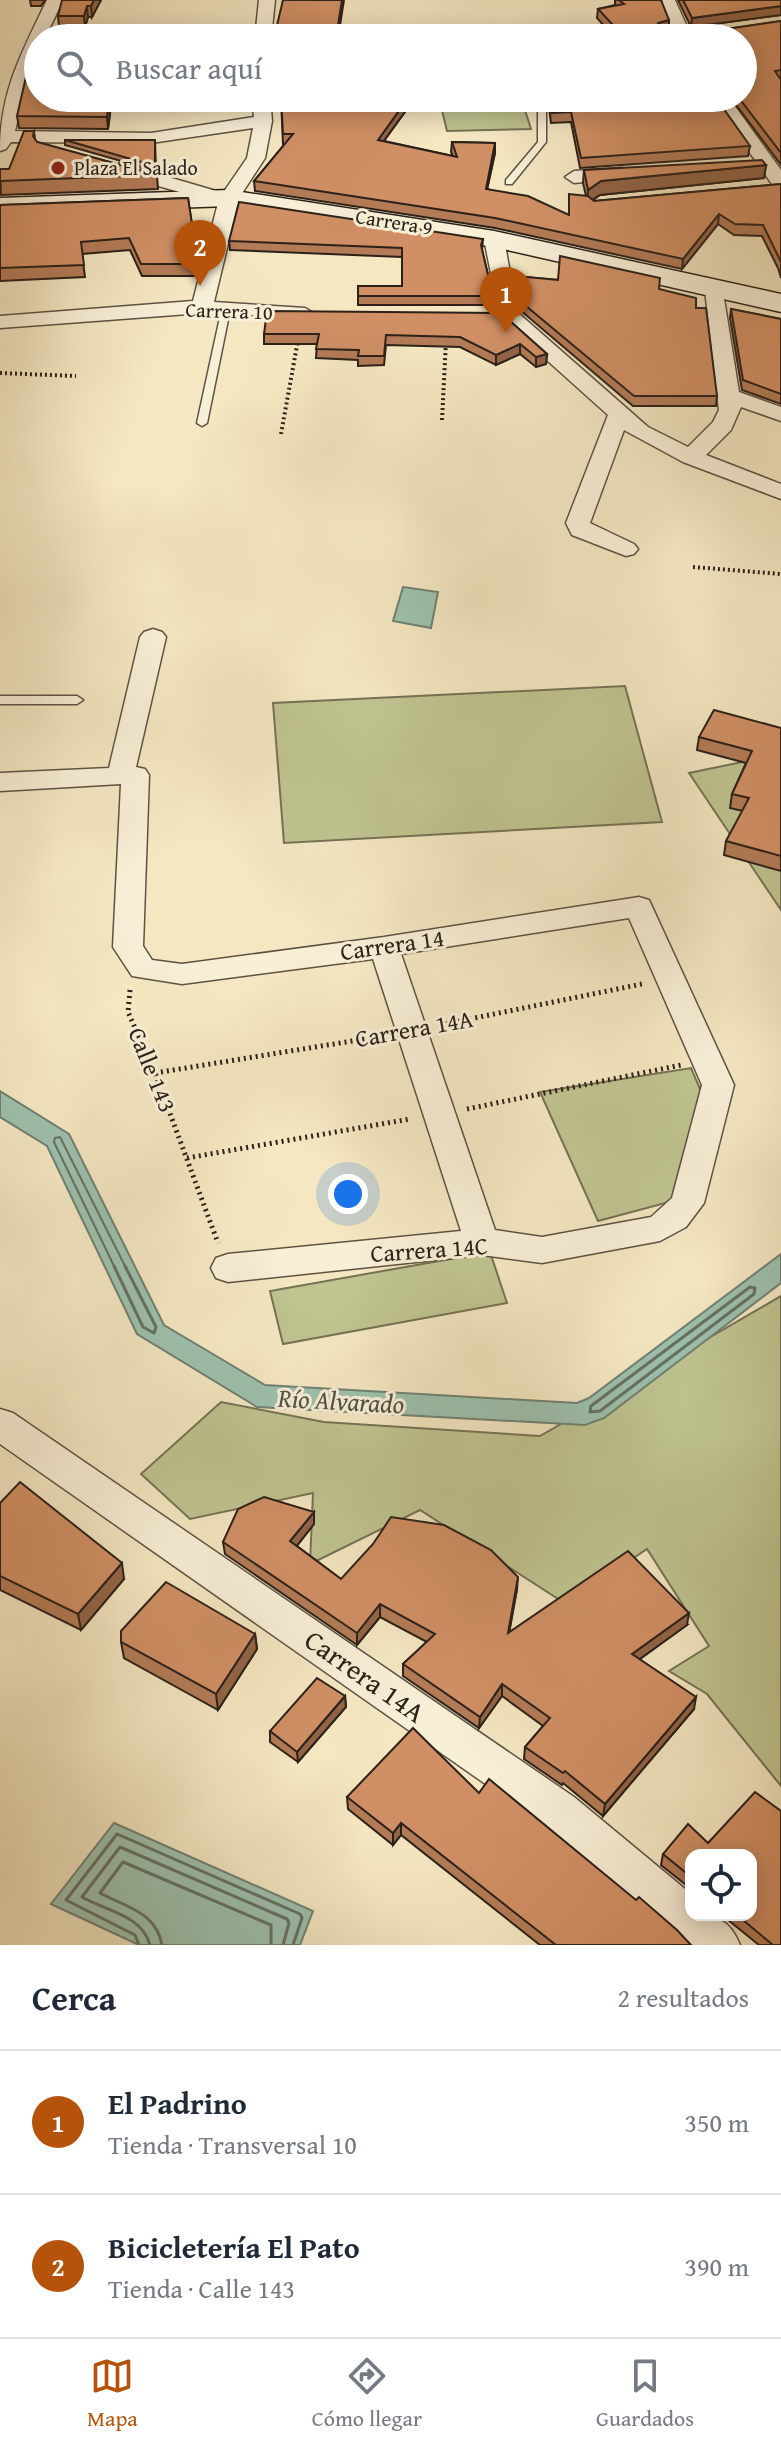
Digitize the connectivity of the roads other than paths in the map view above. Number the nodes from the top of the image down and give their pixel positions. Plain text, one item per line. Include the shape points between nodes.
1 (55, 0) edge
2 (267, 0) edge
3 (667, 0) edge
4 (41, 24) edge
5 (264, 24) edge
6 (677, 24) edge
7 (24, 53) edge
8 (9, 78) edge
9 (262, 112) edge
10 (542, 112) edge
11 (731, 112) edge
12 (263, 121) junction
13 (1, 139) edge
14 (74, 157) edge
15 (770, 159) edge
16 (103, 165) edge
17 (738, 166) edge
18 (648, 172) edge
19 (574, 177) dead end
20 (509, 182) dead end
21 (776, 185) edge
22 (224, 197) junction
23 (0, 206) edge
24 (494, 239) junction
25 (715, 290) junction
26 (781, 303) edge
27 (202, 307) junction
28 (225, 310) junction
29 (331, 314) edge
30 (0, 322) edge
31 (729, 396) junction
32 (619, 414) junction
33 (781, 414) edge
34 (202, 423) dead end
35 (691, 457) junction
36 (781, 492) edge
37 (626, 549) dead end
38 (153, 637) dead end
39 (0, 700) edge
40 (77, 700) dead end
41 (128, 775) junction
42 (0, 782) edge
43 (0, 791) edge
44 (384, 947) junction
45 (674, 1218) joint
46 (482, 1242) junction
47 (228, 1268) road end
48 (0, 1424) edge
49 (718, 1945) edge

1 - 4 street
2 - 5 street
3 - 6 street
7 - 8 street
8 - 13 street via 9,125
9 - 12 street
10 - 20 lane via 542,142
11 - 15 street
12 - 13 street via 151,138
12 - 22 street via 256,158
13 - 14 street
15 - 17 street
15 - 21 street
16 - 22 street
18 - 19 street
22 - 23 street, Carrera 9
22 - 24 street, Carrera 9
22 - 27 street
24 - 25 street, Carrera 9
24 - 32 street via 499,314
25 - 26 street, Carrera 9
25 - 31 street
27 - 28 street, Carrera 10
27 - 30 street, Carrera 10
28 - 29 street, Carrera 10
28 - 34 lane
31 - 33 street
31 - 35 street via 723,425
32 - 35 street via 640,432
32 - 37 street via 578,523 580,530
35 - 36 street
38 - 41 street
39 - 40 lane
41 - 42 street
41 - 44 street, Carrera 14 via 128,947 143,969 182,974
42 - 43 street
44 - 45 street, Carrera 14 via 639,907 718,1085 687,1203
44 - 46 street
45 - 46 street, Carrera 14C via 660,1228 542,1250
46 - 47 street, Carrera 14C
48 - 49 street, Carrera 14A via 559,1811

